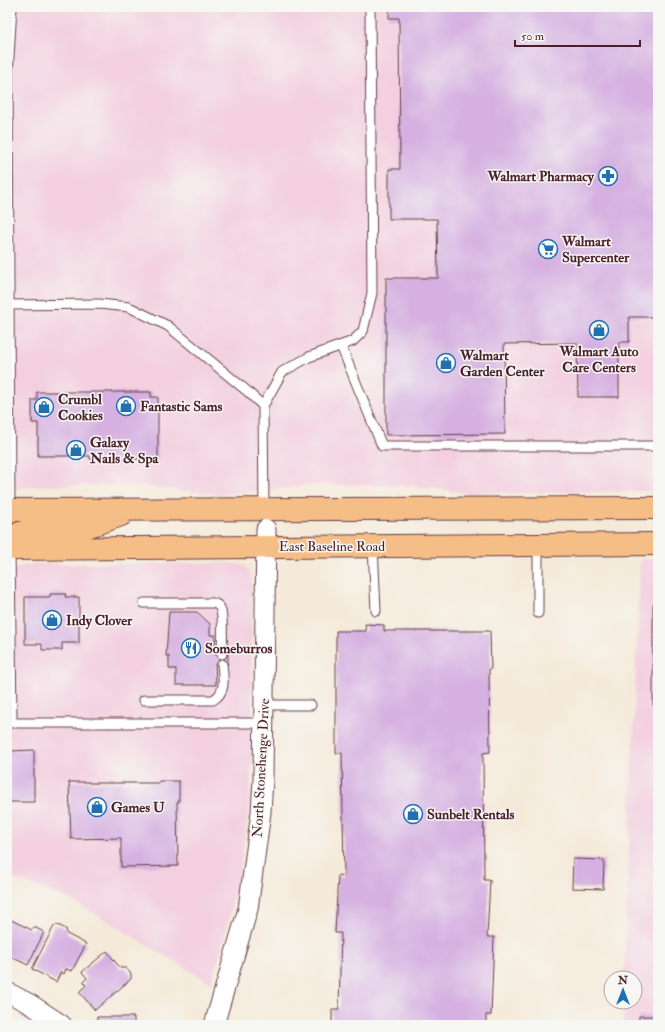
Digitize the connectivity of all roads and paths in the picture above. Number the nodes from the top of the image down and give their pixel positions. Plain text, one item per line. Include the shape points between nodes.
1 (12, 7) edge
2 (370, 7) edge
3 (8, 73) edge
4 (8, 305) edge
5 (341, 346) junction
6 (263, 406) junction
7 (658, 446) edge
8 (658, 508) edge
9 (139, 510) junction
10 (8, 514) edge
11 (265, 525) junction
12 (658, 544) edge
13 (538, 545) junction
14 (374, 546) junction
15 (9, 549) edge
16 (144, 603) dead end
17 (376, 612) dead end
18 (538, 613) dead end
19 (222, 654) dead end
20 (222, 664) dead end
21 (144, 700) dead end
22 (310, 705) dead end
23 (264, 714) junction
24 (10, 723) edge
25 (7, 992) edge
26 (62, 1025) edge
27 (214, 1025) edge

1 - 3 lane
2 - 5 lane via 372,293 362,331 353,341
3 - 4 lane
4 - 6 lane via 99,304 129,307 168,326
4 - 10 lane
5 - 6 lane via 309,357 282,372
5 - 7 lane via 382,446
6 - 11 lane
8 - 11 main road, East Baseline Road
9 - 10 main road, East Baseline Road
9 - 11 main road, East Baseline Road
9 - 15 main road via 75,531 20,533
11 - 14 main road, East Baseline Road
11 - 15 main road, East Baseline Road
11 - 23 street, North Stonehenge Drive
12 - 13 main road, East Baseline Road
13 - 14 main road, East Baseline Road
13 - 18 lane
14 - 17 lane
15 - 24 lane
16 - 19 lane via 216,604 222,613
20 - 21 lane via 223,689 213,700
22 - 23 lane
23 - 24 lane
23 - 27 street, North Stonehenge Drive via 261,812 248,909
25 - 26 street

